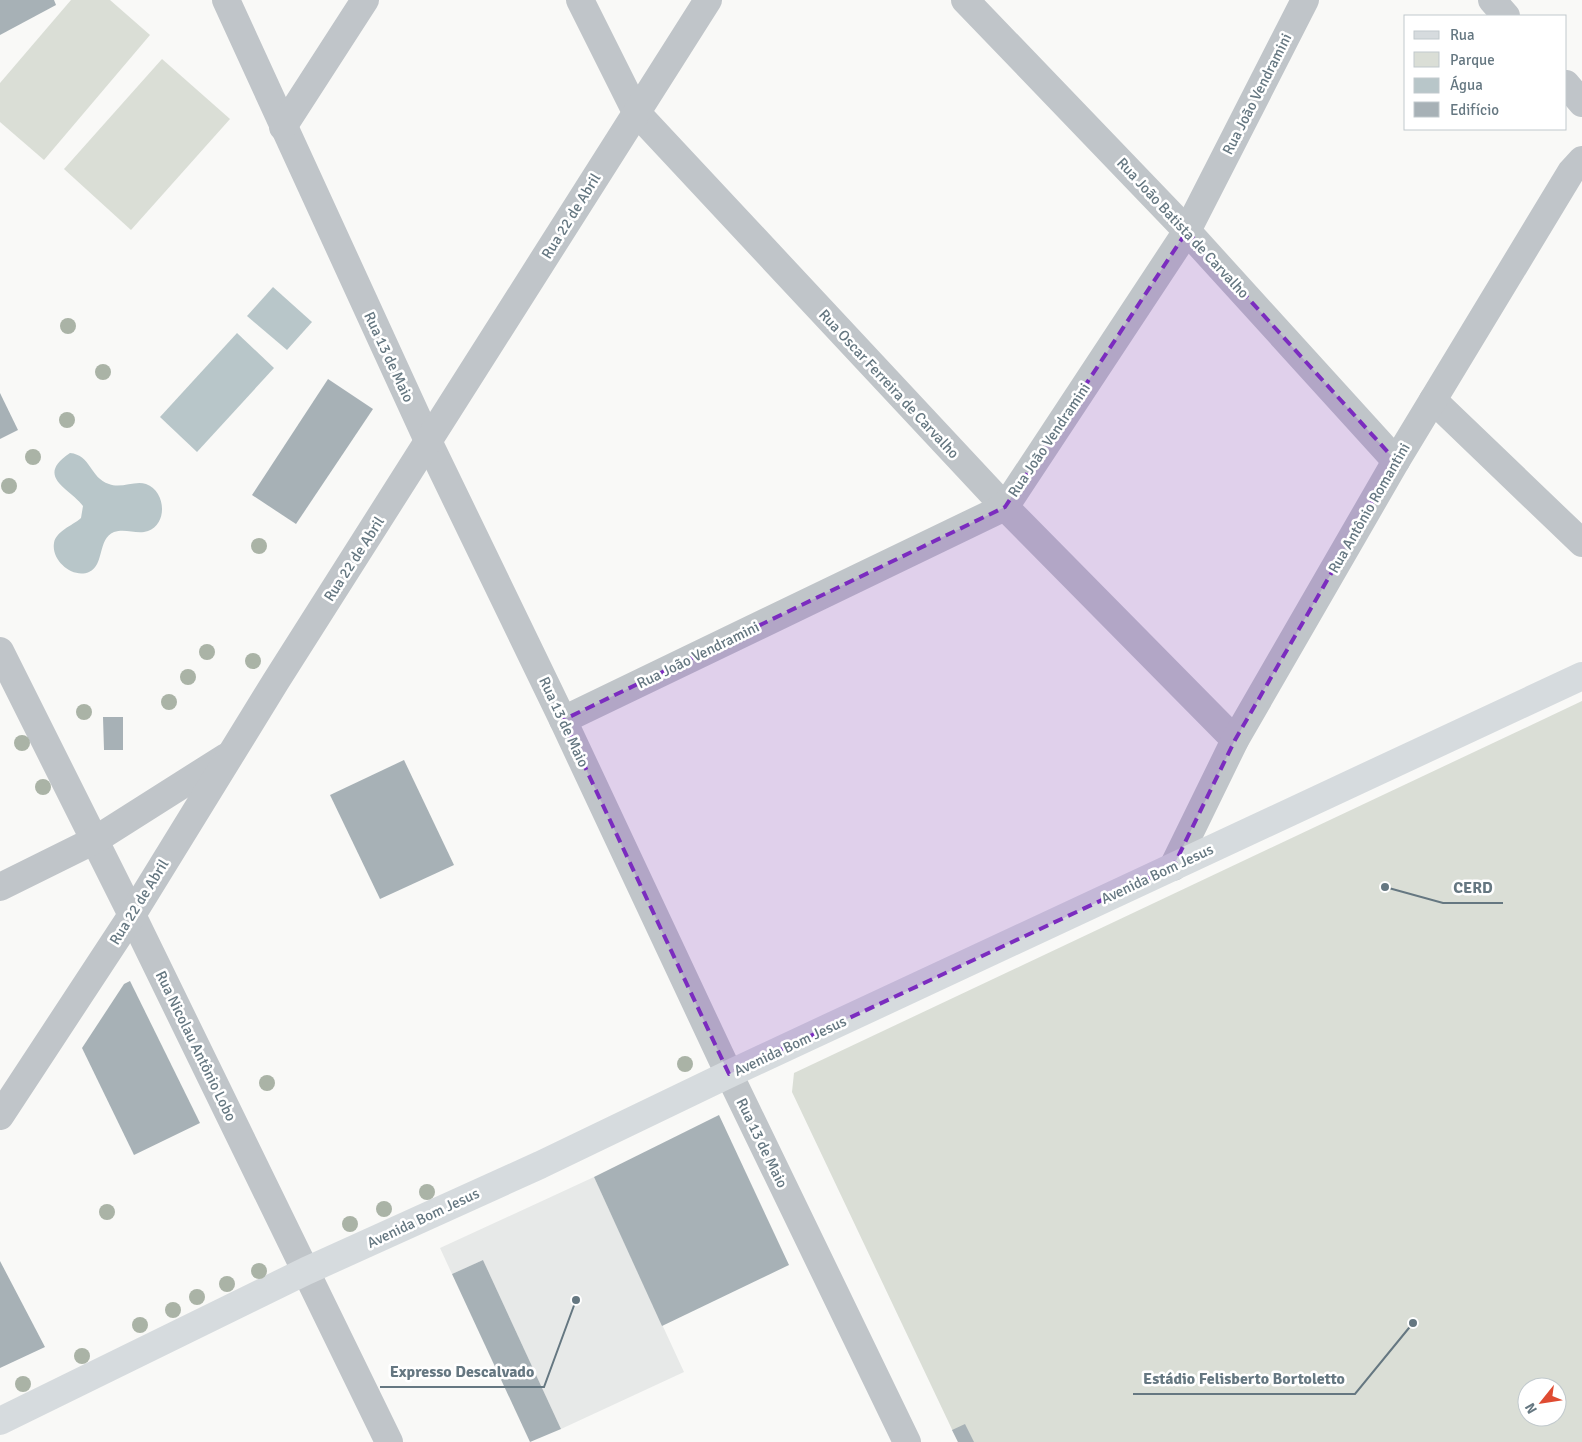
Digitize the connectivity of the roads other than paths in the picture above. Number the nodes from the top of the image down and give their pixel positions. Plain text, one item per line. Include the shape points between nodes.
1 (226, 0) edge
2 (365, 0) edge
3 (580, 0) edge
4 (708, 0) edge
5 (965, 0) edge
6 (1305, 0) edge
7 (1567, 85) edge
8 (1582, 103) edge
9 (636, 112) junction
10 (283, 128) junction
11 (1582, 160) edge
12 (1187, 231) junction
13 (1433, 400) junction
14 (429, 442) junction
15 (1396, 461) junction
16 (1005, 507) junction
17 (1582, 543) edge
18 (0, 651) edge
19 (1582, 676) edge
20 (563, 720) junction
21 (1235, 740) junction
22 (232, 753) junction
23 (95, 840) junction
24 (1174, 866) junction
25 (0, 887) edge
26 (132, 915) junction
27 (729, 1074) junction
28 (0, 1116) edge
29 (306, 1271) junction
30 (0, 1421) edge
31 (389, 1442) edge
32 (907, 1442) edge

1 - 10 street, Rua 13 de Maio
2 - 10 street
3 - 9 street, Rua Oscar Ferreira de Carvalho
4 - 9 street, Rua 22 de Abril
5 - 12 street, Rua João Batista de Carvalho
6 - 12 street, Rua João Vendramini
7 - 8 street
9 - 14 street, Rua 22 de Abril
9 - 16 street, Rua Oscar Ferreira de Carvalho
10 - 14 street, Rua 13 de Maio
11 - 13 street, Rua Antônio Romantini via 1571,172
12 - 15 street, Rua João Batista de Carvalho
12 - 16 street, Rua João Vendramini
13 - 15 street, Rua Antônio Romantini
13 - 17 street
14 - 20 street, Rua 13 de Maio
14 - 22 street, Rua 22 de Abril
15 - 21 street, Rua Antônio Romantini
16 - 20 street, Rua João Vendramini
16 - 21 street, Rua Oscar Ferreira de Carvalho
18 - 23 street, Rua Nicolau Antônio Lobo
19 - 24 street, Avenida Bom Jesus
20 - 27 street, Rua 13 de Maio
21 - 24 street, Rua Antônio Romantini
22 - 23 street
22 - 26 street, Rua 22 de Abril
23 - 25 street
23 - 26 street, Rua Nicolau Antônio Lobo
24 - 27 street, Avenida Bom Jesus
26 - 28 street, Rua 22 de Abril
26 - 29 street, Rua Nicolau Antônio Lobo
27 - 29 street, Avenida Bom Jesus via 540,1165
27 - 32 street, Rua 13 de Maio
29 - 30 street, Avenida Bom Jesus
29 - 31 street, Rua Nicolau Antônio Lobo

